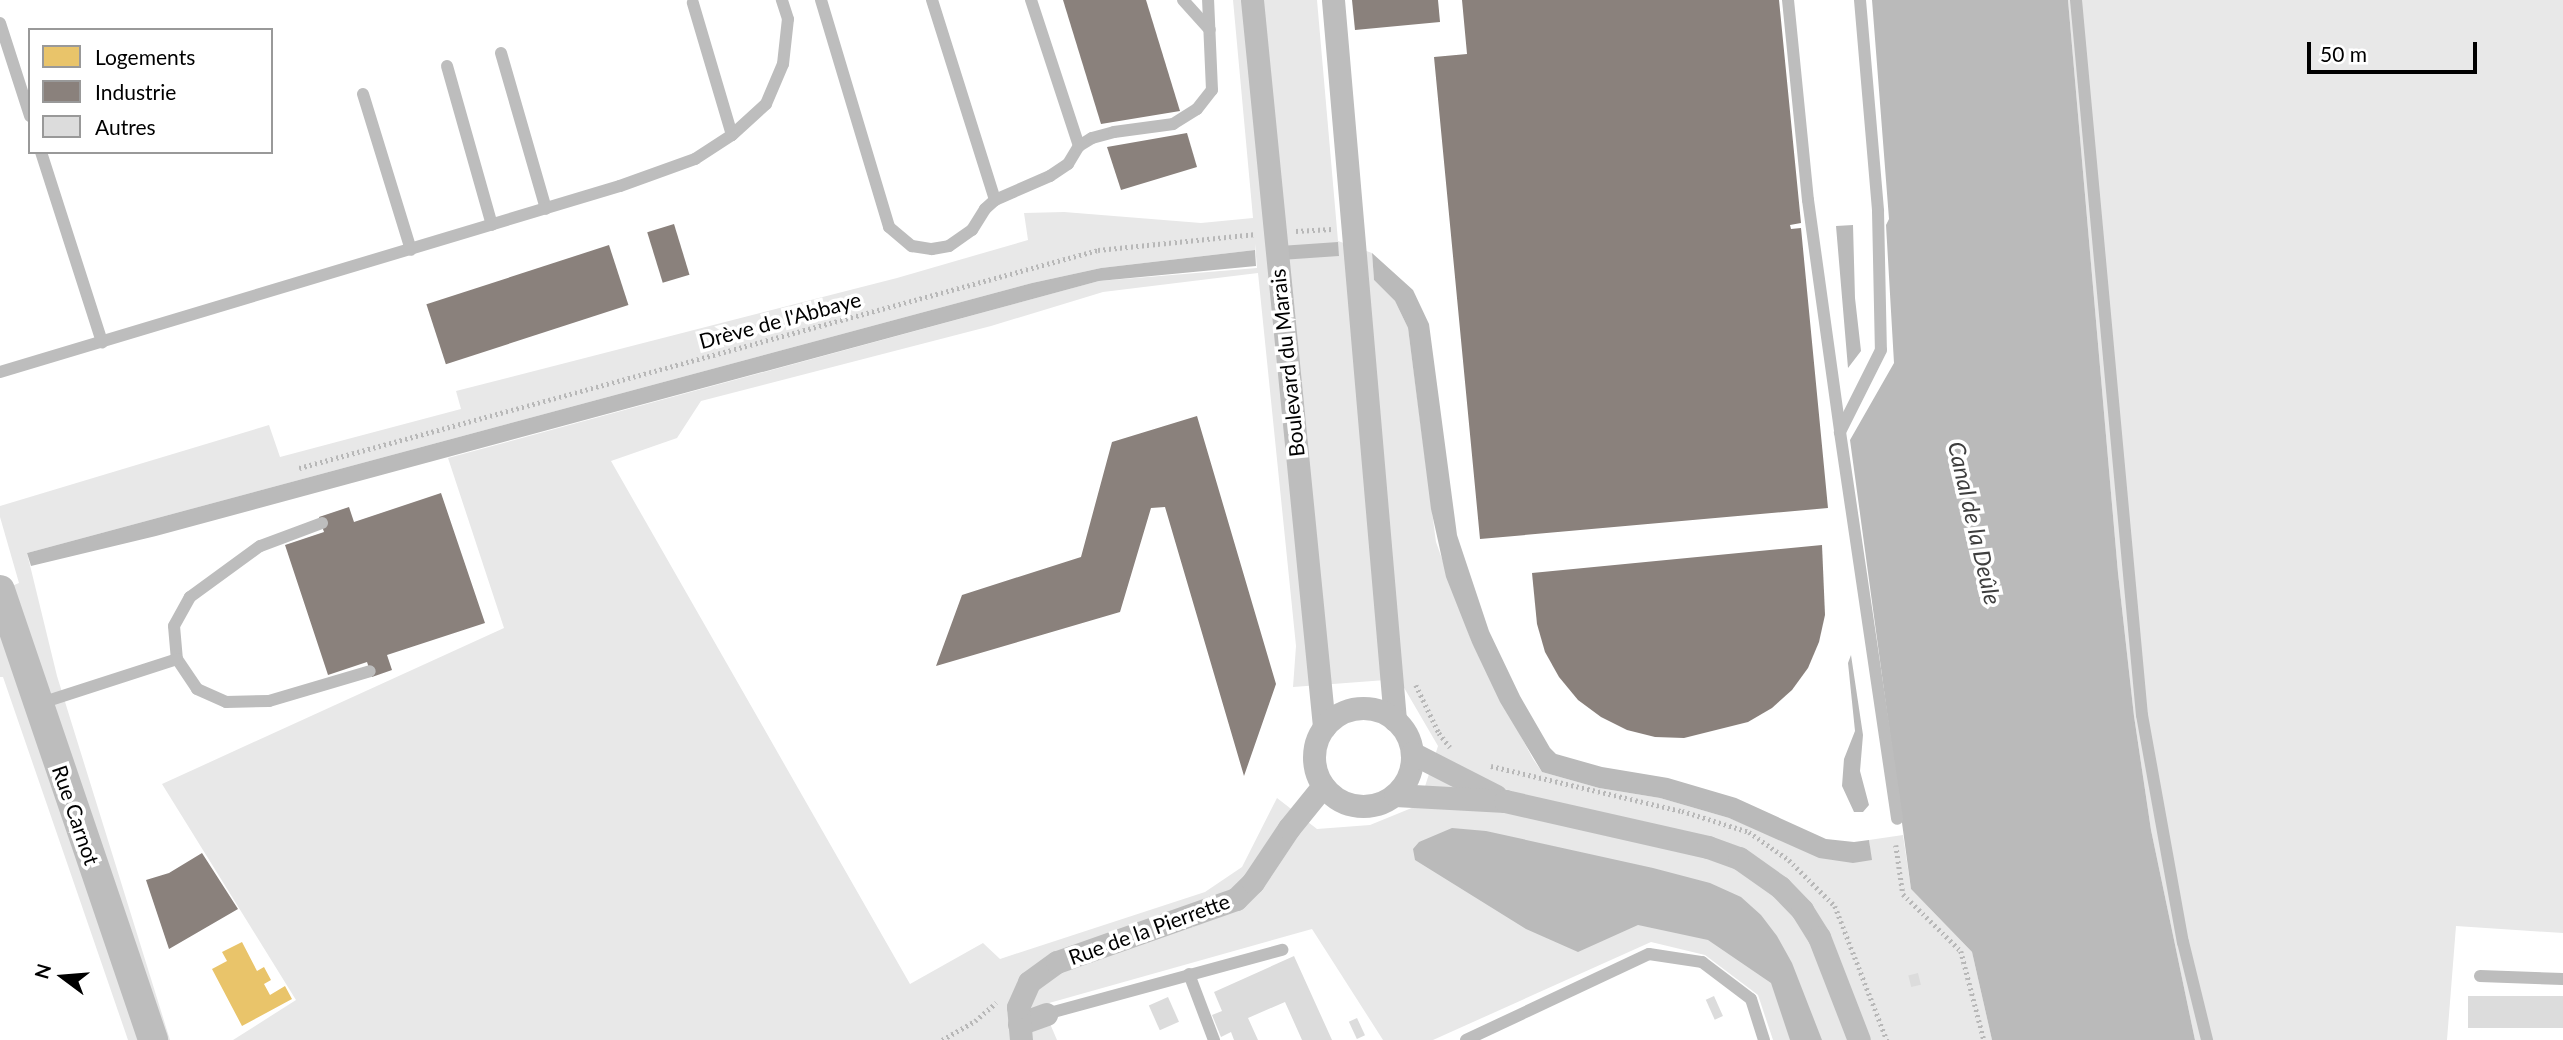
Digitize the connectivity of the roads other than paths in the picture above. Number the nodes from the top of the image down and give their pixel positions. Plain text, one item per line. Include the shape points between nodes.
1 (782, 0) edge
2 (821, 0) edge
3 (932, 0) edge
4 (1031, 0) edge
5 (1183, 0) edge
6 (1208, 0) edge
7 (1252, 0) edge
8 (1333, 0) edge
9 (1788, 0) edge
10 (1860, 0) edge
11 (2076, 0) edge
12 (694, 3) dead end
13 (0, 23) edge
14 (1210, 30) junction
15 (501, 53) dead end
16 (447, 66) dead end
17 (363, 94) dead end
18 (28, 110) edge
19 (732, 135) junction
20 (1079, 146) junction
21 (42, 154) edge
22 (995, 200) junction
23 (546, 208) junction
24 (492, 225) junction
25 (411, 250) junction
26 (102, 342) junction
27 (0, 372) edge
28 (1840, 432) junction
29 (321, 523) dead end
30 (3, 607) edge
31 (177, 659) junction
32 (370, 671) dead end
33 (38, 704) junction
34 (1395, 720) junction
35 (1324, 727) junction
36 (1412, 753) junction
37 (1322, 786) junction
38 (1395, 794) junction
39 (1505, 801) junction
40 (1897, 819) dead end
41 (1282, 950) dead end
42 (1189, 974) junction
43 (2480, 976) dead end
44 (2563, 979) edge
45 (1046, 1014) joint
46 (1020, 1032) edge
47 (1493, 1034) edge
48 (153, 1040) edge
49 (1214, 1040) edge
50 (1465, 1040) edge
51 (1764, 1040) edge
52 (1859, 1040) edge
53 (2207, 1040) edge

1 - 19 lane via 788,19 783,64 766,104
2 - 22 lane via 890,227 898,237 912,246 949,246 972,230
3 - 22 lane
4 - 20 lane
5 - 14 lane
6 - 14 lane
7 - 35 street, Boulevard du Marais
8 - 34 street
9 - 28 lane via 1808,200
10 - 28 lane via 1878,211 1881,350
11 - 53 lane via 2142,715 2183,942
12 - 19 lane
13 - 18 lane
14 - 20 lane via 1212,90 1197,109 1172,124 1114,132
15 - 23 lane
16 - 24 lane
17 - 25 lane
19 - 23 lane via 695,159
20 - 22 lane via 1068,164
21 - 26 lane
23 - 24 lane
24 - 25 lane
25 - 26 lane
26 - 27 lane
28 - 40 lane
29 - 31 lane via 260,546 190,597 174,626
30 - 33 street, Rue Carnot
31 - 32 lane via 197,688 226,702 269,701
31 - 33 lane
33 - 48 street, Rue Carnot
34 - 35 street via 1381,712 1350,710
34 - 36 street
35 - 37 street via 1313,756
36 - 38 street via 1405,783
36 - 39 street
37 - 38 street via 1349,805 1365,807
37 - 46 street, Rue de la Pierrette via 1236,899 1057,962 1029,982 1023,993 1018,1007
38 - 39 street
39 - 52 street via 1708,847 1755,868 1780,887 1811,924
41 - 42 lane
42 - 45 lane
42 - 49 lane
43 - 44 lane
45 - 46 street
47 - 50 lane
47 - 51 lane via 1649,954 1702,962 1712,969 1751,999

